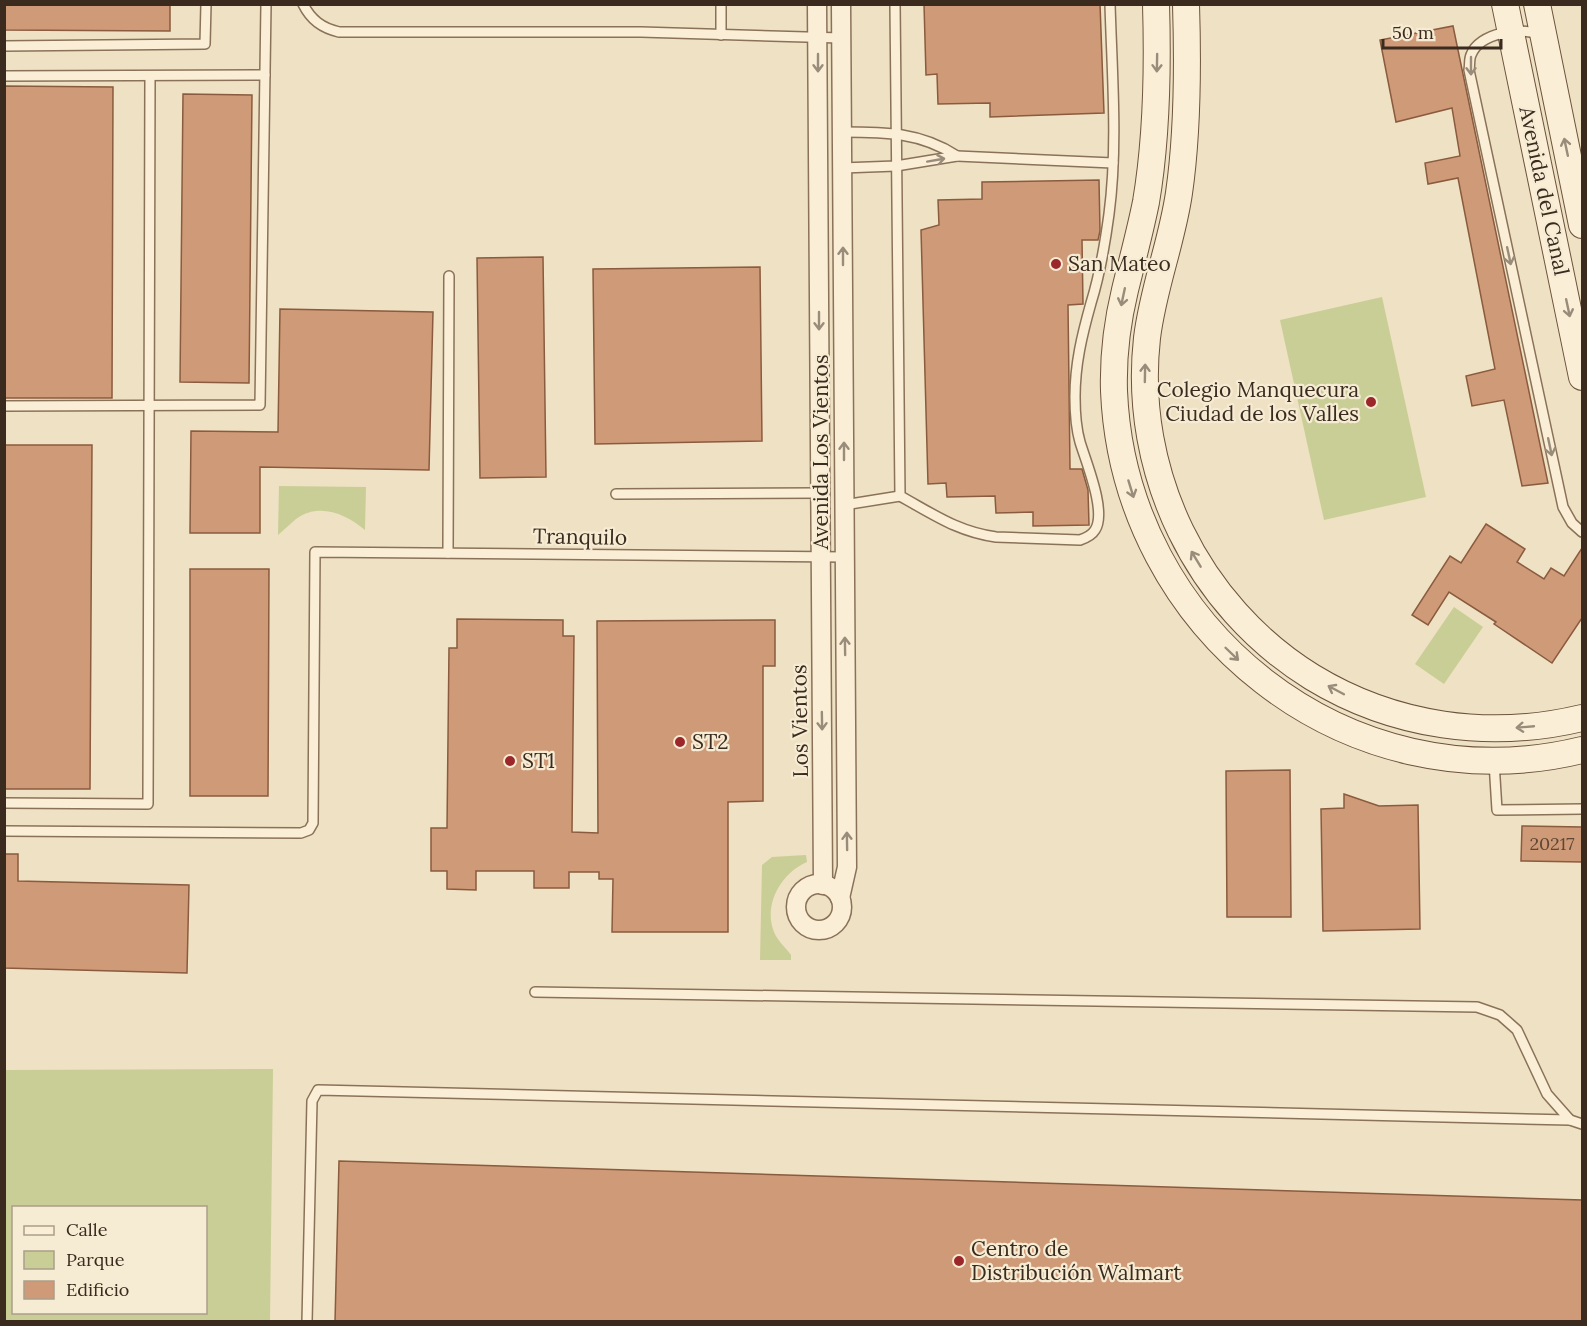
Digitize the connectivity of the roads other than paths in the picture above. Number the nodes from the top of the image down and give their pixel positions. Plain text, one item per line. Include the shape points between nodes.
1 (206, 4) edge
2 (266, 4) edge
3 (303, 4) edge
4 (721, 4) edge
5 (817, 4) edge
6 (841, 4) edge
7 (895, 4) edge
8 (1110, 4) edge
9 (1156, 4) edge
10 (1186, 4) edge
11 (1505, 4) edge
12 (1537, 4) edge
13 (1510, 31) junction
14 (721, 35) junction
15 (1543, 37) junction
16 (817, 38) junction
17 (842, 38) junction
18 (4, 46) edge
19 (265, 75) junction
20 (4, 76) edge
21 (150, 76) junction
22 (842, 132) junction
23 (896, 134) junction
24 (957, 156) junction
25 (1113, 163) junction
26 (896, 166) junction
27 (842, 168) junction
28 (1582, 225) edge
29 (449, 276) dead end
30 (1582, 377) edge
31 (4, 406) edge
32 (149, 406) junction
33 (820, 493) junction
34 (616, 494) dead end
35 (900, 496) junction
36 (844, 505) junction
37 (1582, 532) edge
38 (448, 554) junction
39 (821, 557) junction
40 (844, 557) junction
41 (1582, 718) edge
42 (1582, 750) edge
43 (1493, 760) junction
44 (4, 803) edge
45 (1582, 809) edge
46 (4, 831) edge
47 (823, 885) junction
48 (840, 898) junction
49 (536, 992) dead end
50 (1570, 1120) junction
51 (1582, 1124) edge
52 (307, 1322) edge

1 - 18 lane via 205,44
2 - 19 lane
3 - 14 lane via 317,23 339,32
4 - 14 lane
5 - 16 street, Avenida Los Vientos
6 - 17 street, Avenida Los Vientos
7 - 23 lane
8 - 25 lane
9 -> 43 street via 1151,165 1141,230 1120,314 1114,366 1122,458 1148,535 1193,611 1251,672 1274,690 1346,730 1398,747 1445,757
41 -> 10 street via 1536,727 1486,729 1420,721 1372,706 1325,684 1282,656 1227,604 1195,558 1171,510 1156,467 1146,414 1145,375 1151,313 1175,218 1182,168
11 - 13 street, Avenida del Canal
12 - 15 street, Avenida del Canal
13 - 15 lane via 1526,30
13 -> 30 street, Avenida del Canal
13 -> 37 lane via 1479,44 1471,55 1469,70 1563,507
14 - 16 lane
28 -> 15 street, Avenida del Canal
16 - 17 lane
16 -> 33 street, Avenida Los Vientos
17 - 22 street, Avenida Los Vientos
19 - 21 lane
19 - 32 lane via 260,405
20 - 21 lane
21 - 32 lane
22 - 23 lane
22 - 27 street, Avenida Los Vientos
23 - 24 lane via 921,138
23 - 26 lane
24 - 25 lane
26 -> 24 lane
25 - 35 lane via 1105,243 1082,333 1076,376 1080,441 1093,480 1099,518 1095,530 1080,540 982,536
26 - 27 lane
26 - 35 lane
36 -> 27 street, Avenida Los Vientos
29 - 38 lane
31 - 32 lane
32 - 44 lane via 148,804
33 - 34 lane
33 - 39 street, Avenida Los Vientos
35 - 36 lane
36 - 40 street, Avenida Los Vientos
38 - 39 lane, Tranquilo
38 - 46 lane, Tranquilo via 315,552 313,822 309,830
39 - 40 lane, Tranquilo
39 -> 47 street, Los Vientos
48 -> 40 street, Avenida Los Vientos via 847,867
42 - 43 street
43 - 45 lane via 1497,810
47 - 48 street
47 - 48 street, Avenida Los Vientos via 806,888 799,897 797,914 807,927 818,931 834,925 841,915
49 - 50 lane via 1477,1007 1500,1015 1517,1030 1547,1094
50 - 51 lane
50 - 52 lane via 318,1090 312,1101

